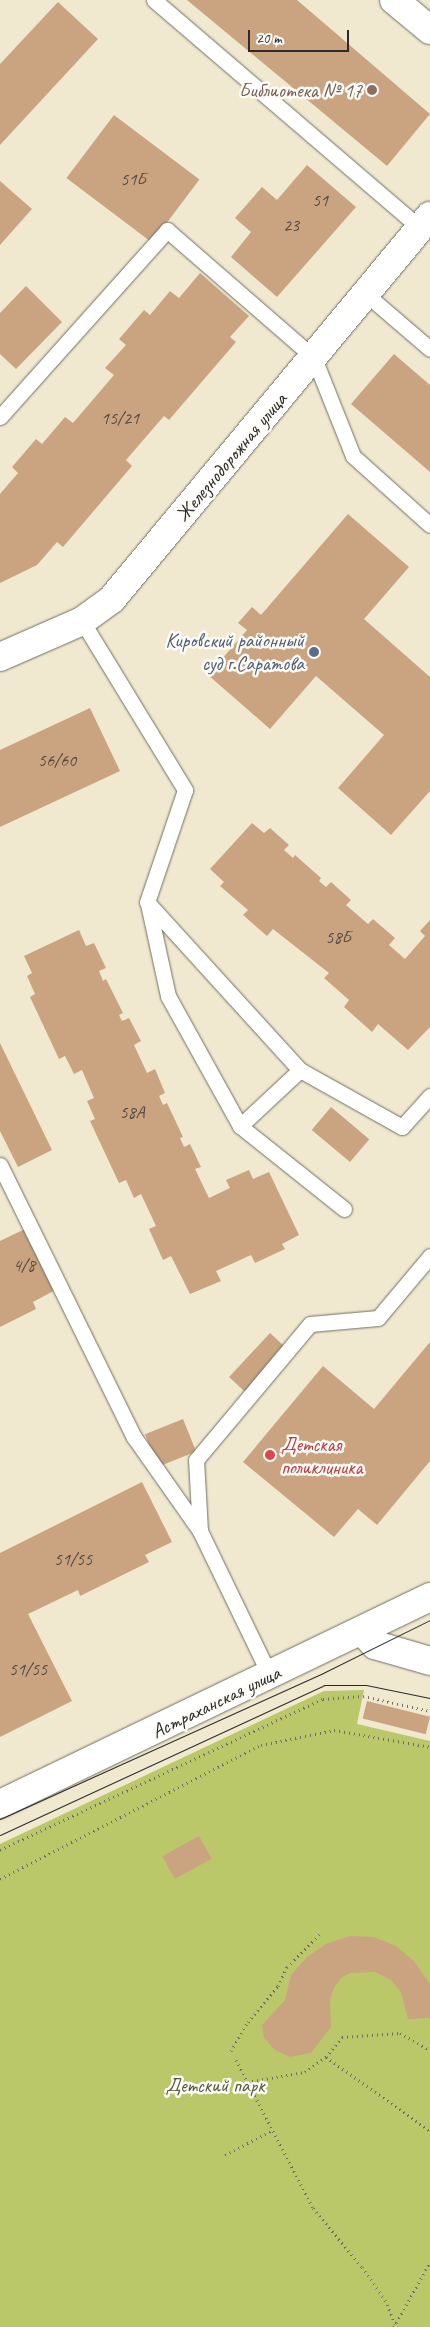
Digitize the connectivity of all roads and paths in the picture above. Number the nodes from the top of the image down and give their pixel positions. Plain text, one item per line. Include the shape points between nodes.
1 (154, 0) edge
2 (394, 0) edge
3 (430, 30) edge
4 (425, 222) edge
5 (366, 294) junction
6 (430, 349) edge
7 (314, 358) junction
8 (0, 416) edge
9 (430, 525) edge
10 (82, 621) junction
11 (0, 657) edge
12 (147, 902) junction
13 (300, 1070) junction
14 (430, 1096) edge
15 (240, 1126) junction
16 (0, 1165) edge
17 (344, 1209) dead end
18 (430, 1256) edge
19 (200, 1531) junction
20 (430, 1597) edge
21 (363, 1632) junction
22 (430, 1661) edge
23 (270, 1676) junction
24 (430, 1711) edge
25 (430, 1747) edge
26 (0, 1804) edge
27 (0, 1850) edge
28 (0, 1879) edge
29 (321, 1933) dead end
30 (430, 2050) edge
31 (231, 2051) dead end
32 (326, 2057) junction
33 (236, 2060) dead end
34 (247, 2082) junction
35 (271, 2131) junction
36 (430, 2131) edge
37 (225, 2155) dead end
38 (430, 2262) edge
39 (394, 2326) edge

1 - 4 lane
2 - 3 street
4 - 5 street, Железнодорожная улица
5 - 6 lane
5 - 7 street, Железнодорожная улица
7 - 8 lane via 167,230
7 - 9 lane via 353,456
7 - 10 street, Железнодорожная улица via 112,598
10 - 11 street, Железнодорожная улица
10 - 12 lane via 185,790
12 - 13 lane
12 - 15 lane via 168,996
13 - 14 lane via 402,1127
13 - 15 lane
15 - 17 lane
16 - 19 lane via 134,1437
18 - 19 lane via 378,1318 310,1324 196,1460
19 - 23 lane
20 - 21 street, Астраханская улица
21 - 22 street via 375,1645
21 - 23 street, Астраханская улица
23 - 26 street, Астраханская улица
24 - 27 path via 363,1696 323,1699
25 - 28 path via 334,1730 261,1745
29 - 31 path via 287,1968 278,1986 248,2022
30 - 32 path via 400,2032 342,2037
32 - 34 path via 305,2072
32 - 36 path
33 - 34 path
34 - 35 path
35 - 37 path
35 - 39 path via 313,2208 362,2266 385,2300
38 - 39 path

